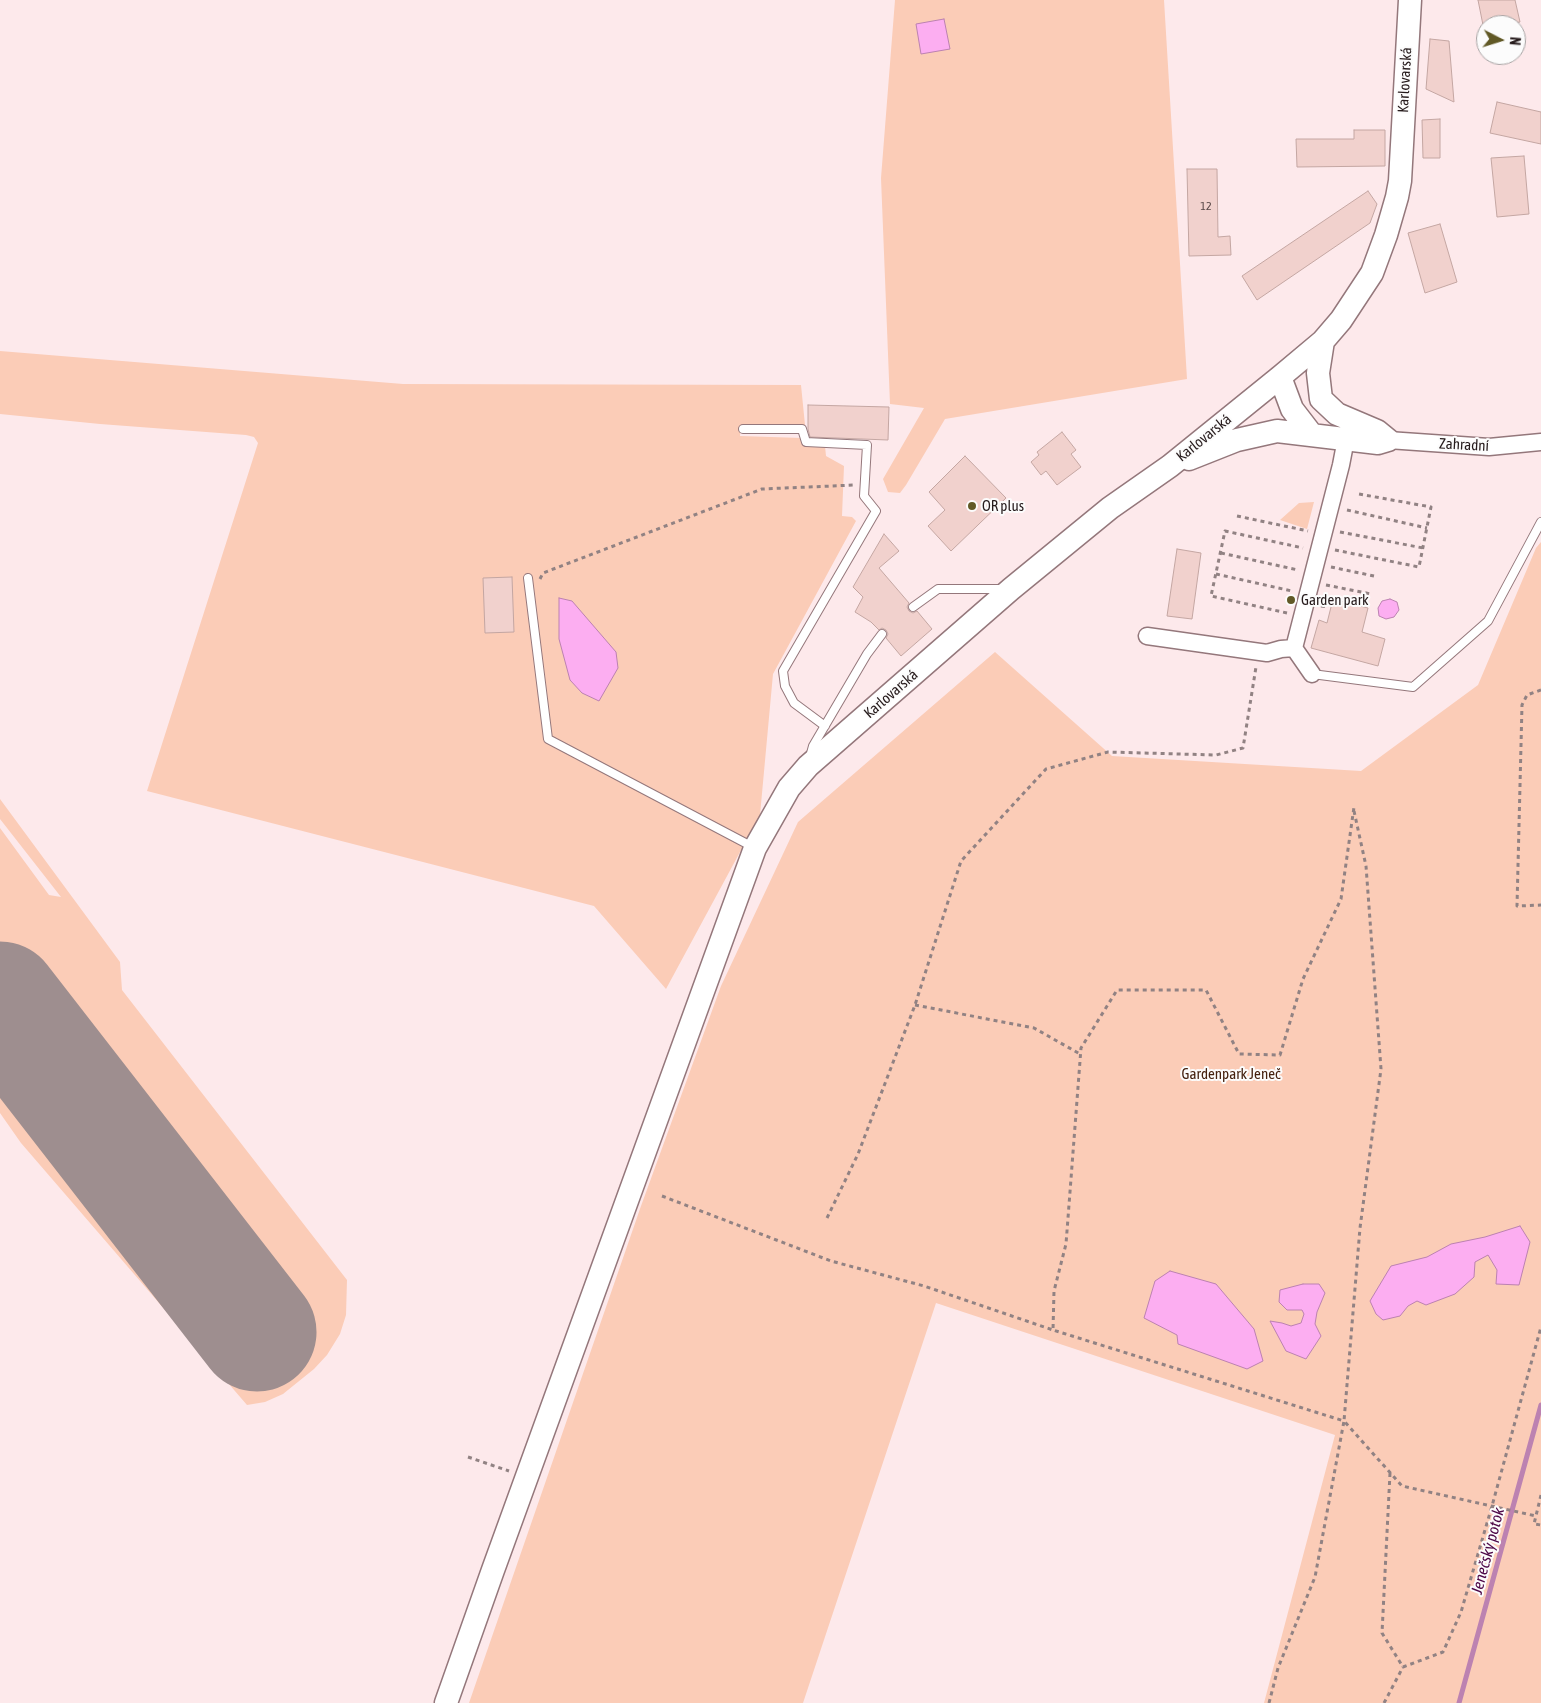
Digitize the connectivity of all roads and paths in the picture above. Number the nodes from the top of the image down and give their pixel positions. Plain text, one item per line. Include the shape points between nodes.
1 (1410, 0) edge
2 (1323, 341) junction
3 (1280, 377) junction
4 (1321, 399) junction
5 (743, 429) dead end
6 (1312, 435) junction
7 (1346, 439) junction
8 (1388, 440) junction
9 (1541, 442) edge
10 (1170, 466) junction
11 (865, 484) junction
12 (1359, 494) dead end
13 (1330, 507) junction
14 (1236, 516) dead end
15 (1541, 522) edge
16 (1427, 528) junction
17 (1423, 548) junction
18 (1221, 553) junction
19 (1317, 560) junction
20 (1216, 574) junction
21 (1374, 576) dead end
22 (528, 578) dead end
23 (1011, 589) junction
24 (530, 593) junction
25 (1371, 594) dead end
26 (913, 607) dead end
27 (1302, 617) junction
28 (882, 634) dead end
29 (1147, 636) dead end
30 (1294, 648) junction
31 (1259, 652) junction
32 (1312, 674) joint
33 (1541, 690) edge
34 (825, 726) junction
35 (808, 766) junction
36 (755, 848) junction
37 (1541, 905) edge
38 (915, 1005) junction
39 (1080, 1054) junction
40 (662, 1196) dead end
41 (827, 1218) dead end
42 (1541, 1328) edge
43 (1053, 1330) junction
44 (1344, 1421) junction
45 (468, 1457) dead end
46 (1390, 1472) junction
47 (526, 1477) junction
48 (1541, 1495) edge
49 (1492, 1506) junction
50 (1536, 1516) junction
51 (1541, 1525) edge
52 (1403, 1667) junction
53 (446, 1703) edge
54 (1270, 1703) edge
55 (1384, 1703) edge

1 - 2 main road, Karlovarská via 1400,181 1392,216 1367,281
2 - 3 main road, Karlovarská
2 - 4 main road via 1318,373
3 - 4 main road
3 - 6 main road via 1292,409
3 - 10 main road, Karlovarská
4 - 8 main road via 1337,414 1377,431
5 - 11 lane via 802,429 806,442 867,445
6 - 7 main road
6 - 10 main road via 1277,431 1237,440
7 - 8 main road via 1378,443
7 - 13 street
8 - 9 street, Zahradní via 1489,447
10 - 23 main road, Karlovarská via 1110,508
11 - 24 path via 762,489 544,573
11 - 34 lane via 864,496 876,511 783,671 785,686 794,704
12 - 16 path via 1430,507
13 - 16 path
13 - 19 street
14 - 19 path
15 - 32 lane via 1488,621 1413,687
16 - 17 path
17 - 19 path
17 - 19 path via 1419,567
18 - 19 path
18 - 19 path via 1226,531
18 - 20 path
19 - 20 path
19 - 21 path
19 - 25 path
19 - 27 street
20 - 27 path via 1212,596
22 - 24 lane
23 - 26 lane via 938,589
23 - 35 main road, Karlovarská
24 - 36 lane via 548,739
27 - 30 street
28 - 34 lane
29 - 31 street
30 - 31 street
30 - 32 street
31 - 38 path via 1243,748 1216,755 1108,752 1046,769 962,861
33 - 37 path via 1527,696 1522,706 1517,906
34 - 35 lane via 813,746
35 - 36 main road, Karlovarská via 789,788
36 - 47 main road, Karlovarská
38 - 39 path via 1034,1028
38 - 41 path via 858,1154
39 - 43 path via 1066,1244 1054,1290
39 - 44 path via 1117,990 1206,990 1239,1054 1280,1055 1303,979 1341,899 1354,808 1366,866 1380,1068 1360,1228
40 - 43 path via 832,1261 924,1286
42 - 49 path
43 - 44 path
44 - 46 path
44 - 54 path via 1314,1577 1278,1668
45 - 47 path
46 - 49 path via 1402,1486
46 - 52 path via 1382,1633
47 - 53 main road, Karlovarská
48 - 50 path
49 - 50 path
49 - 52 path via 1461,1612 1442,1652
50 - 51 path via 1534,1524
52 - 55 path

